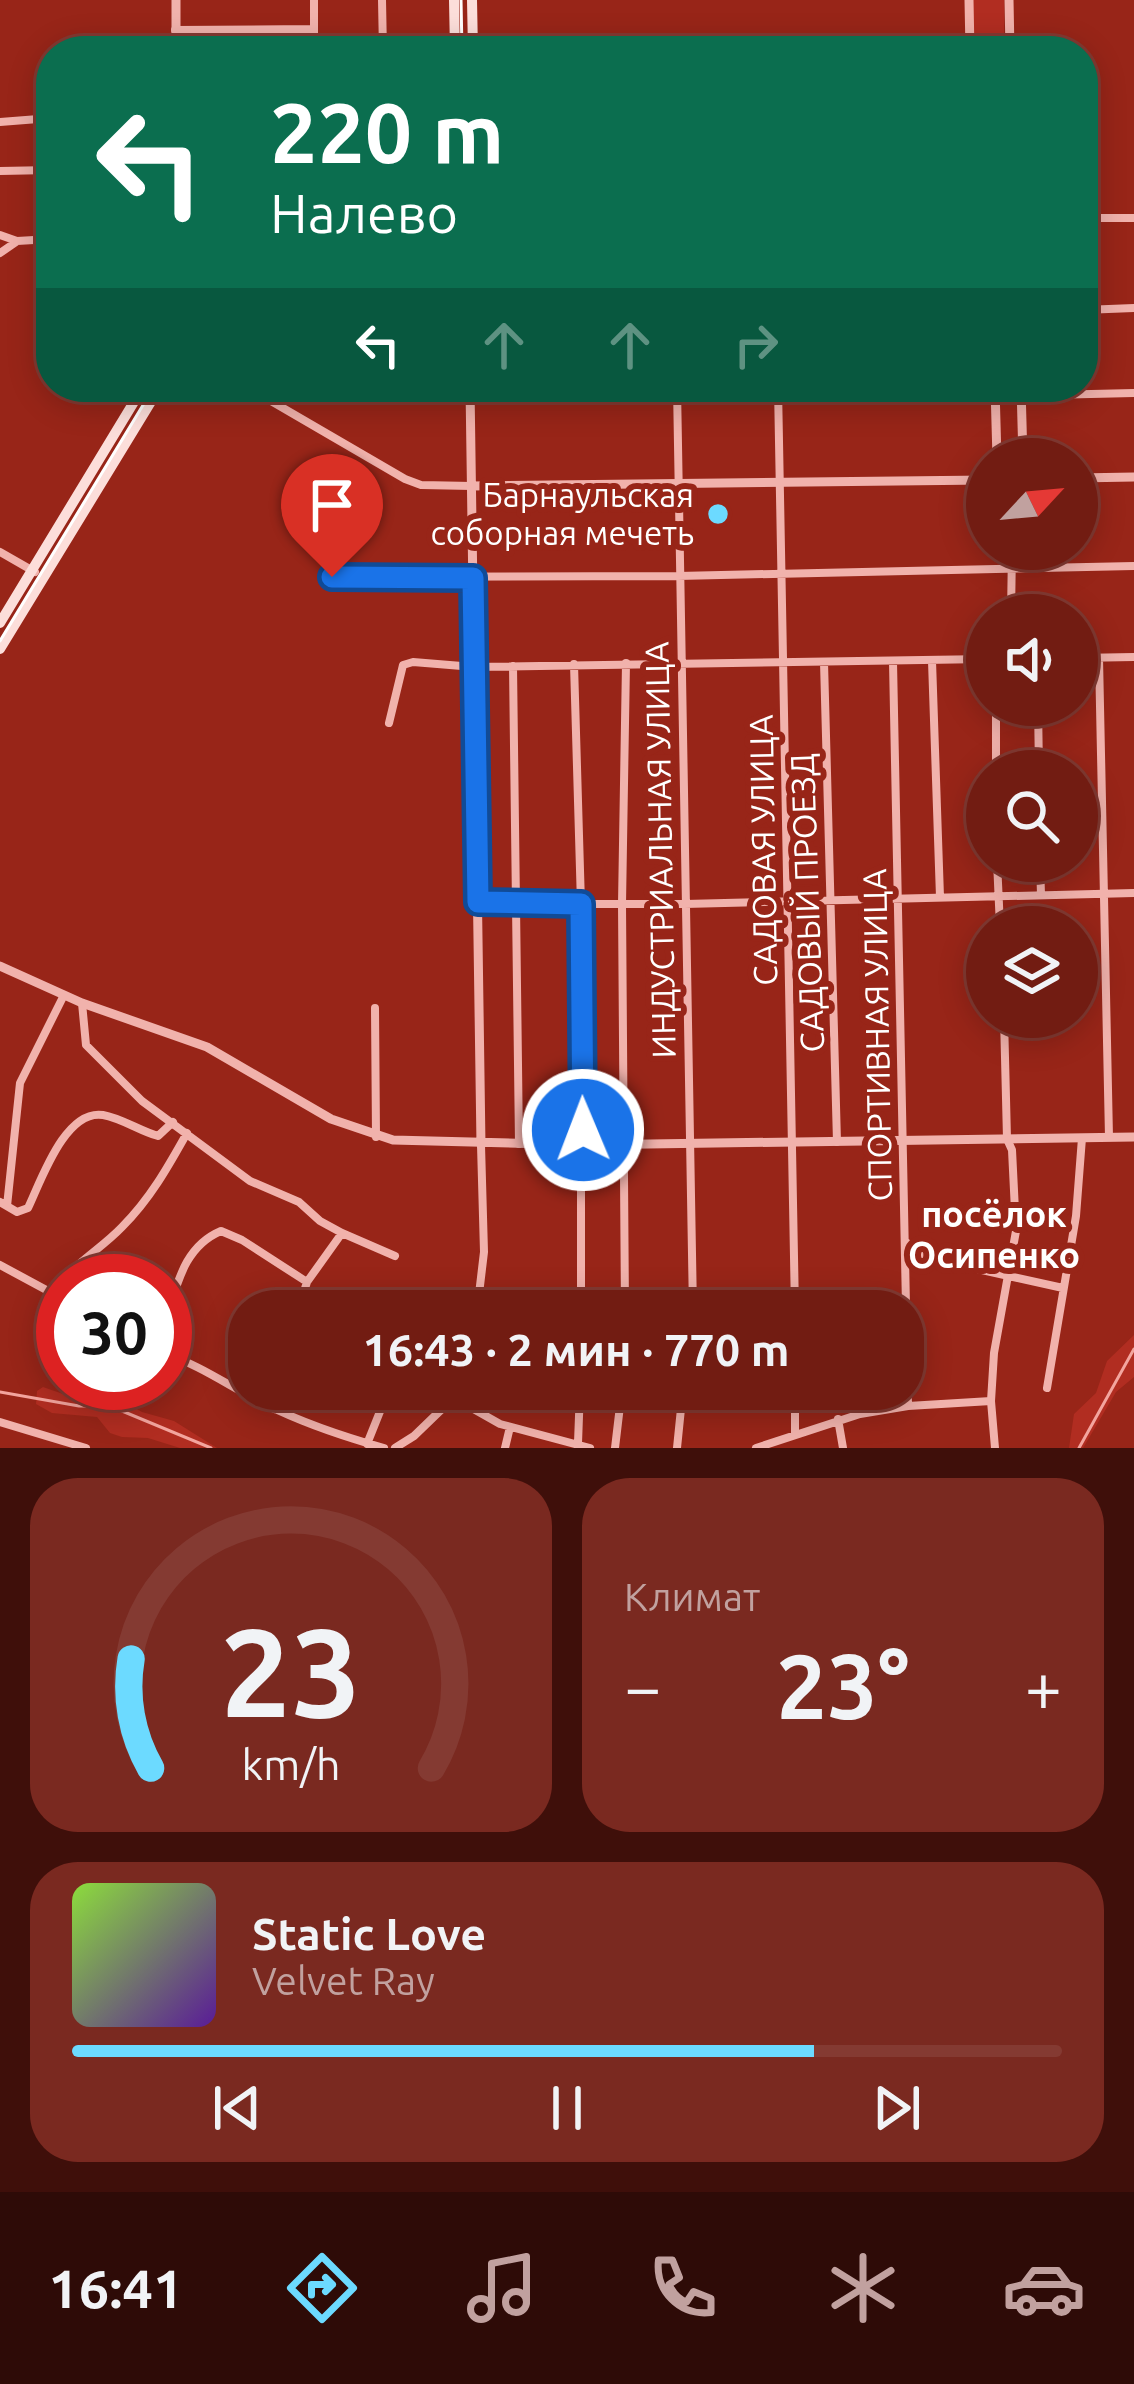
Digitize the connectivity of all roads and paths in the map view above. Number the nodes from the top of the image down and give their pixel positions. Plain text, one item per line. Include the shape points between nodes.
1 (176, 0) edge
2 (314, 0) edge
3 (382, 0) edge
4 (454, 0) edge
5 (472, 0) edge
6 (970, 0) edge
7 (1009, 0) edge
8 (313, 29) junction
9 (175, 30) junction
10 (175, 36) edge
11 (313, 36) edge
12 (383, 36) edge
13 (455, 36) edge
14 (473, 36) edge
15 (970, 36) edge
16 (1010, 36) edge
17 (36, 119) edge
18 (0, 122) edge
19 (36, 170) edge
20 (0, 171) edge
21 (1098, 218) edge
22 (1134, 218) edge
23 (0, 236) edge
24 (36, 240) edge
25 (17, 241) junction
26 (0, 253) edge
27 (1134, 308) edge
28 (1098, 309) edge
29 (1098, 393) edge
30 (1134, 393) edge
31 (135, 402) edge
32 (150, 402) edge
33 (273, 402) edge
34 (471, 402) edge
35 (677, 402) edge
36 (778, 402) edge
37 (995, 402) edge
38 (1021, 402) edge
39 (997, 438) edge
40 (1022, 438) edge
41 (1134, 477) edge
42 (1098, 478) edge
43 (96, 479) junction
44 (966, 480) edge
45 (779, 483) junction
46 (678, 485) junction
47 (472, 486) junction
48 (0, 552) edge
49 (1134, 566) edge
50 (1098, 567) edge
51 (966, 569) edge
52 (31, 570) junction
53 (779, 573) junction
54 (678, 576) junction
55 (332, 577) dead end
56 (43, 578) junction
57 (473, 578) junction
58 (0, 622) edge
59 (0, 649) edge
60 (1134, 657) edge
61 (1099, 658) joint
62 (966, 660) edge
63 (932, 661) junction
64 (782, 662) junction
65 (824, 662) junction
66 (893, 662) junction
67 (626, 663) junction
68 (681, 663) junction
69 (574, 664) junction
70 (513, 666) junction
71 (474, 667) junction
72 (388, 723) dead end
73 (998, 882) edge
74 (1041, 882) edge
75 (1106, 893) junction
76 (1134, 893) edge
77 (1041, 895) junction
78 (998, 896) junction
79 (940, 897) junction
80 (830, 898) junction
81 (898, 898) junction
82 (788, 900) junction
83 (478, 902) junction
84 (518, 903) junction
85 (581, 904) junction
86 (622, 904) junction
87 (685, 904) junction
88 (999, 906) edge
89 (0, 966) edge
90 (64, 995) junction
91 (82, 1003) junction
92 (375, 1008) dead end
93 (1005, 1038) edge
94 (173, 1122) junction
95 (188, 1133) junction
96 (376, 1136) junction
97 (1109, 1137) junction
98 (1134, 1137) edge
99 (1007, 1138) junction
100 (1082, 1138) junction
101 (902, 1141) junction
102 (793, 1142) junction
103 (837, 1142) junction
104 (624, 1144) junction
105 (689, 1144) junction
106 (481, 1145) junction
107 (519, 1145) junction
108 (583, 1145) junction
109 (4, 1204) edge
110 (342, 1233) junction
111 (905, 1242) junction
112 (89, 1254) edge
113 (190, 1254) edge
114 (395, 1256) dead end
115 (0, 1265) edge
116 (1009, 1278) junction
117 (307, 1282) junction
118 (36, 1283) edge
119 (1064, 1288) junction
120 (305, 1290) edge
121 (477, 1290) edge
122 (581, 1290) edge
123 (625, 1290) edge
124 (692, 1290) edge
125 (795, 1290) edge
126 (906, 1290) edge
127 (192, 1363) edge
128 (228, 1385) edge
129 (1047, 1388) dead end
130 (991, 1401) junction
131 (924, 1405) edge
132 (277, 1410) edge
133 (381, 1410) edge
134 (441, 1410) edge
135 (474, 1410) edge
136 (579, 1410) edge
137 (620, 1410) edge
138 (681, 1410) edge
139 (794, 1410) edge
140 (886, 1410) edge
141 (838, 1419) junction
142 (0, 1422) edge
143 (510, 1427) junction
144 (792, 1435) junction
145 (578, 1443) junction
146 (367, 1444) junction
147 (86, 1448) edge
148 (384, 1448) edge
149 (395, 1448) edge
150 (505, 1448) edge
151 (590, 1448) edge
152 (615, 1448) edge
153 (676, 1448) edge
154 (756, 1448) edge
155 (790, 1448) edge
156 (843, 1448) edge
157 (995, 1448) edge

1 - 9 street
2 - 8 street
3 - 12 street
4 - 13 main road
5 - 14 main road
6 - 15 street
7 - 16 street
8 - 9 street
8 - 11 street
9 - 10 street
17 - 18 street
19 - 20 street
21 - 22 street
23 - 25 street
24 - 25 street
25 - 26 street
27 - 28 street
29 - 30 street
31 - 43 main road
32 - 43 main road
33 - 47 street via 405,479
34 - 47 street
35 - 46 street, ИНДУСТРИАЛЬНАЯ УЛИЦА
36 - 45 street, САДОВАЯ УЛИЦА
37 - 39 street
38 - 40 street
41 - 42 street
43 - 52 main road
43 - 56 main road
44 - 45 street
45 - 46 street
45 - 53 street, САДОВАЯ УЛИЦА
46 - 47 street
46 - 54 street, ИНДУСТРИАЛЬНАЯ УЛИЦА
47 - 57 street
48 - 52 street
49 - 50 street
51 - 53 street
52 - 56 street
52 - 58 main road
53 - 54 street
53 - 64 street, САДОВАЯ УЛИЦА
54 - 57 street
54 - 68 street, ИНДУСТРИАЛЬНАЯ УЛИЦА
55 - 57 street
56 - 59 main road
57 - 71 street
60 - 61 street
61 - 75 street
62 - 63 street
63 - 66 street
63 - 79 street
64 - 65 street
64 - 68 street
64 - 82 street, САДОВАЯ УЛИЦА
65 - 66 street
65 - 80 street, САДОВЫЙ ПРОЕЗД
66 - 81 street, СПОРТИВНАЯ УЛИЦА
67 - 68 street
67 - 69 street
67 - 86 street
68 - 87 street, ИНДУСТРИАЛЬНАЯ УЛИЦА
69 - 70 street
69 - 85 street
70 - 71 street
70 - 84 street
71 - 72 street via 403,665
71 - 83 street
73 - 78 street
74 - 77 street
75 - 76 street
75 - 77 street
75 - 97 street
77 - 78 street
78 - 79 street
78 - 88 street
79 - 81 street
80 - 81 street
80 - 82 street
80 - 103 street, САДОВЫЙ ПРОЕЗД
81 - 101 street, СПОРТИВНАЯ УЛИЦА
82 - 87 street
82 - 102 street, САДОВАЯ УЛИЦА
83 - 84 street
83 - 106 street
84 - 85 street
84 - 107 street
85 - 86 street
85 - 108 street
86 - 87 street
86 - 104 street
87 - 105 street, ИНДУСТРИАЛЬНАЯ УЛИЦА
89 - 90 street
90 - 91 street
90 - 109 street via 20,1084
91 - 94 street via 86,1045
91 - 96 street via 207,1047
92 - 96 street
93 - 99 street
94 - 95 street
94 - 109 street via 158,1136 90,1116 68,1131 28,1208
95 - 110 street via 230,1168
95 - 112 street via 158,1185
96 - 106 street
97 - 98 street
97 - 100 street
99 - 100 street
99 - 101 street
99 - 116 street via 1016,1231
100 - 119 street
101 - 103 street
101 - 111 street, СПОРТИВНАЯ УЛИЦА
102 - 103 street
102 - 105 street
102 - 125 street, САДОВАЯ УЛИЦА
104 - 105 street
104 - 108 street
104 - 123 street
105 - 124 street, ИНДУСТРИАЛЬНАЯ УЛИЦА
106 - 107 street
106 - 121 street via 484,1264
107 - 108 street
108 - 122 street
110 - 114 street
110 - 117 street
111 - 116 street via 923,1258
111 - 126 street, СПОРТИВНАЯ УЛИЦА
113 - 117 street via 221,1231
115 - 118 street
116 - 119 street
116 - 130 street
117 - 120 street
119 - 129 street
127 - 128 street
130 - 131 street
130 - 157 street
132 - 146 street
133 - 146 street
134 - 149 street
135 - 143 street
136 - 145 street
137 - 152 street
138 - 153 street
139 - 144 street
140 - 141 street
141 - 144 street
141 - 156 street
142 - 147 street
143 - 145 street
143 - 150 street
144 - 154 street
144 - 155 street
145 - 151 street
146 - 148 street

